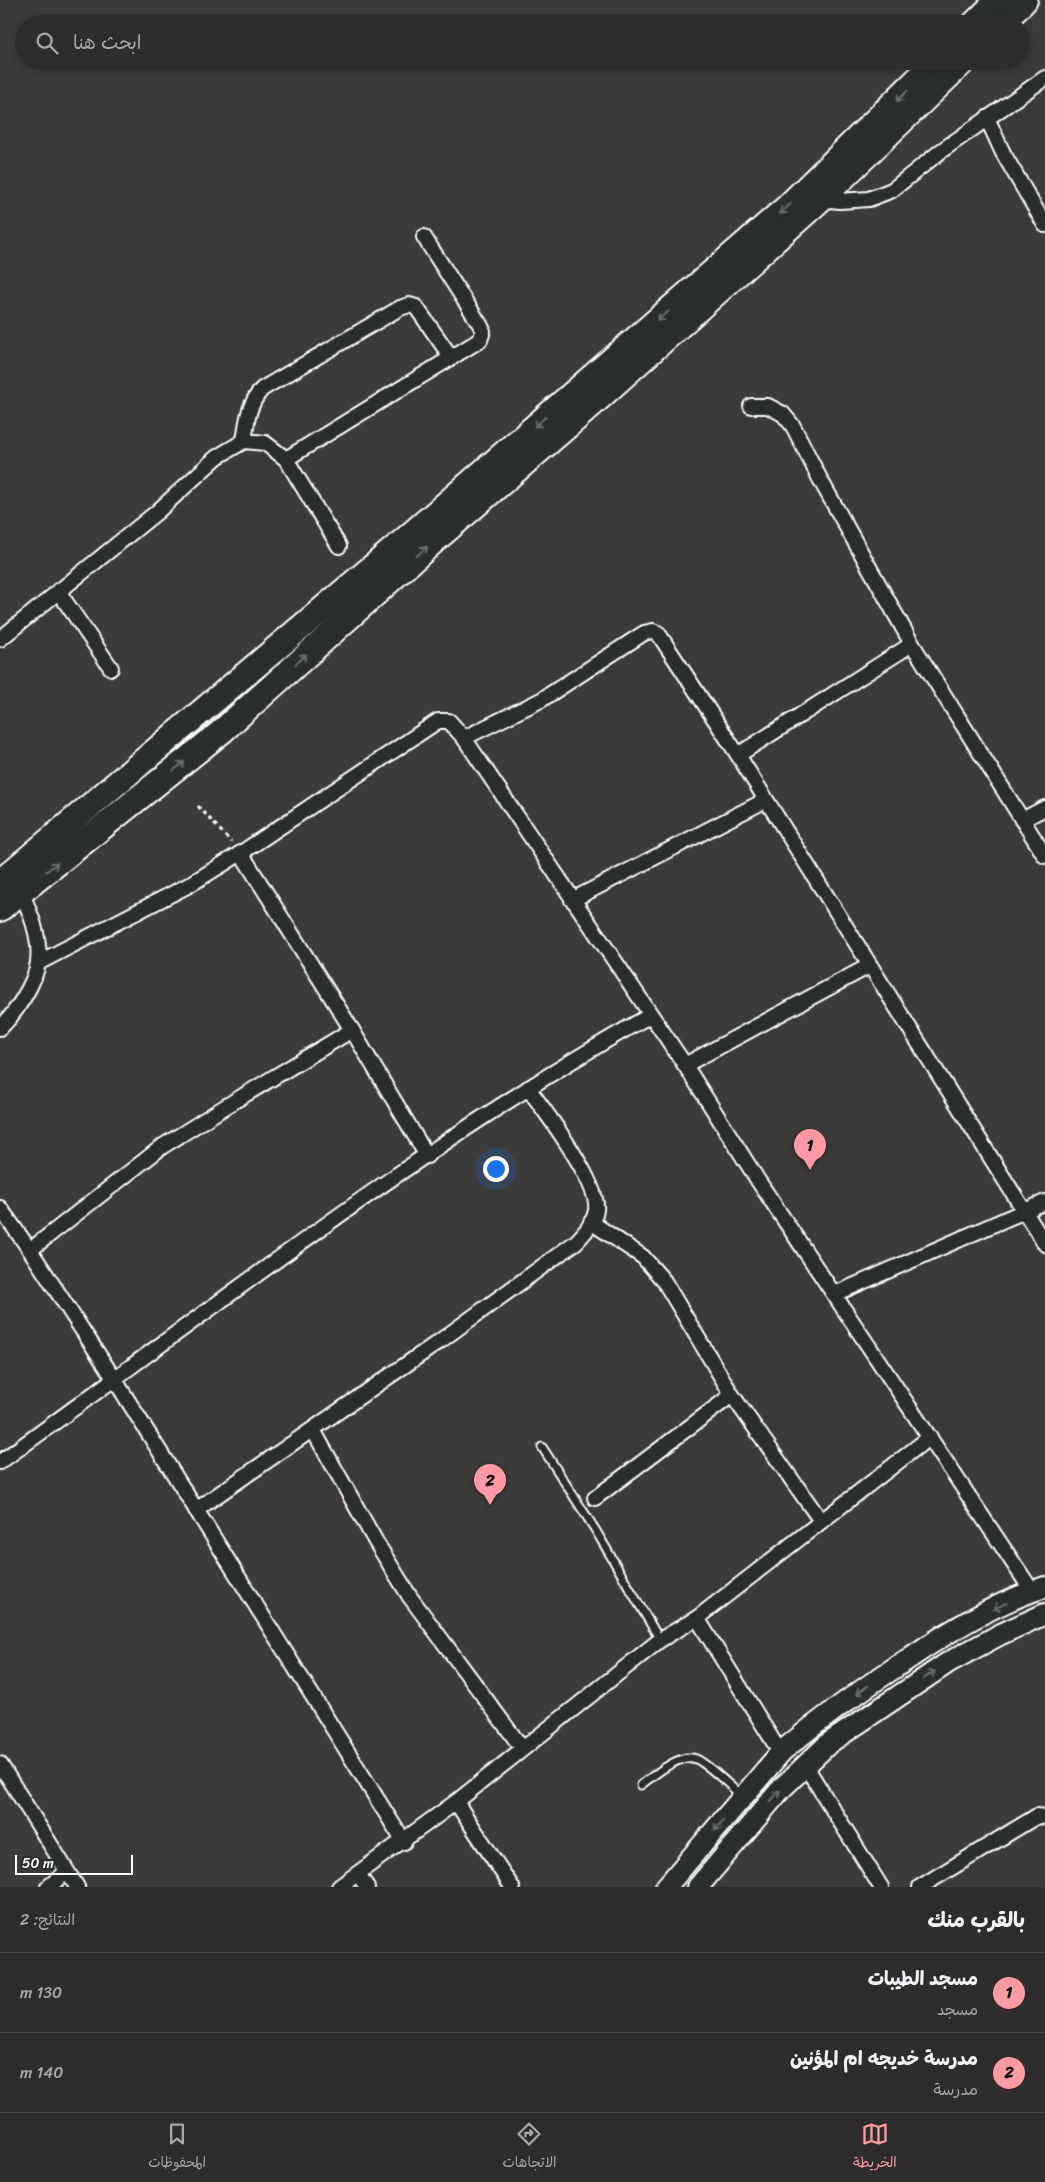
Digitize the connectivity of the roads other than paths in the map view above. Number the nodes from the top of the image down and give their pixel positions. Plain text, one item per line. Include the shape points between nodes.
1 (998, 0) edge
2 (1026, 0) edge
3 (983, 15) edge
4 (1011, 15) edge
5 (927, 70) edge
6 (955, 70) edge
7 (1045, 78) edge
8 (987, 118) junction
9 (822, 199) junction
10 (1045, 225) edge
11 (424, 238) dead end
12 (451, 358) junction
13 (751, 406) dead end
14 (244, 442) junction
15 (286, 459) junction
16 (339, 546) dead end
17 (58, 591) junction
18 (0, 640) edge
19 (912, 644) junction
20 (111, 668) dead end
21 (464, 738) junction
22 (738, 754) junction
23 (766, 800) junction
24 (1045, 808) edge
25 (1022, 820) junction
26 (240, 853) junction
27 (1045, 856) edge
28 (11, 887) edge
29 (572, 900) junction
30 (0, 909) edge
31 (38, 962) junction
32 (869, 966) junction
33 (649, 1016) junction
34 (0, 1028) edge
35 (352, 1030) junction
36 (685, 1065) junction
37 (528, 1088) junction
38 (427, 1156) junction
39 (1045, 1202) edge
40 (0, 1208) edge
41 (1024, 1211) junction
42 (591, 1222) junction
43 (1045, 1244) edge
44 (30, 1250) junction
45 (835, 1294) junction
46 (115, 1380) junction
47 (732, 1395) junction
48 (313, 1430) junction
49 (930, 1437) junction
50 (542, 1448) dead end
51 (0, 1462) edge
52 (595, 1498) dead end
53 (196, 1510) junction
54 (821, 1521) junction
55 (1038, 1589) edge
56 (1045, 1614) edge
57 (698, 1618) junction
58 (660, 1640) junction
59 (522, 1748) junction
60 (782, 1751) junction
61 (0, 1764) edge
62 (805, 1766) junction
63 (641, 1785) dead end
64 (742, 1797) junction
65 (456, 1802) junction
66 (1045, 1817) edge
67 (404, 1842) junction
68 (67, 1872) junction
69 (358, 1874) junction
70 (48, 1887) edge
71 (77, 1887) edge
72 (339, 1887) edge
73 (367, 1887) edge
74 (512, 1887) edge
75 (666, 1887) edge
76 (698, 1887) edge
77 (881, 1887) edge
78 (920, 1887) edge

1 - 3 highway
2 - 4 highway
5 -> 28 highway via 786,208
6 - 9 highway
7 - 8 street
8 - 9 street via 892,190 869,200
8 - 10 street
28 -> 9 highway via 228,725
11 - 12 street via 483,331 475,345
12 - 14 street via 416,307 400,308 262,389 249,407
12 - 15 street
13 - 19 street via 768,406 783,414 793,426
14 - 15 street via 265,443
14 - 17 street via 217,457 157,512
15 - 16 street
17 - 18 street
17 - 20 street
19 - 22 street
19 - 25 street
21 - 22 street via 541,700 644,633 653,631
21 - 26 street via 449,721 438,721
21 - 29 street
22 - 23 street
23 - 29 street
23 - 32 street
24 - 25 street
25 - 27 street
26 - 31 street via 189,884
26 - 35 street
28 - 30 highway
28 - 31 street via 32,921
29 - 33 street
31 - 34 street via 18,1007
32 - 36 street
32 - 41 street
33 - 36 street
33 - 37 street
35 - 38 street
35 - 44 street via 163,1146
36 - 45 street
37 - 38 street
37 - 42 street via 591,1186 596,1210
38 - 46 street via 290,1249
39 - 41 street
40 - 44 street
41 - 43 street
41 - 45 street
42 - 47 street via 644,1258 664,1281
42 - 48 street via 576,1242
44 - 46 street
45 - 49 street
46 - 51 street
46 - 53 street
47 - 52 street
47 - 54 street
48 - 53 street
48 - 59 street via 410,1597
49 - 54 street
49 - 55 street
50 - 58 lane via 596,1531
53 - 67 street
54 - 57 street
55 -> 60 main road via 947,1632 872,1682
62 -> 56 main road via 829,1743 949,1662
57 - 58 street
57 - 60 street
58 - 59 street
59 - 65 street
60 - 64 main road
61 - 68 street
76 -> 62 main road
62 - 77 street
63 - 64 lane via 674,1762 696,1758
64 -> 75 main road
65 - 67 street
65 - 74 street
66 - 78 street via 1038,1816
67 - 69 street
68 - 70 street
68 - 71 street
69 - 72 street
69 - 73 street

